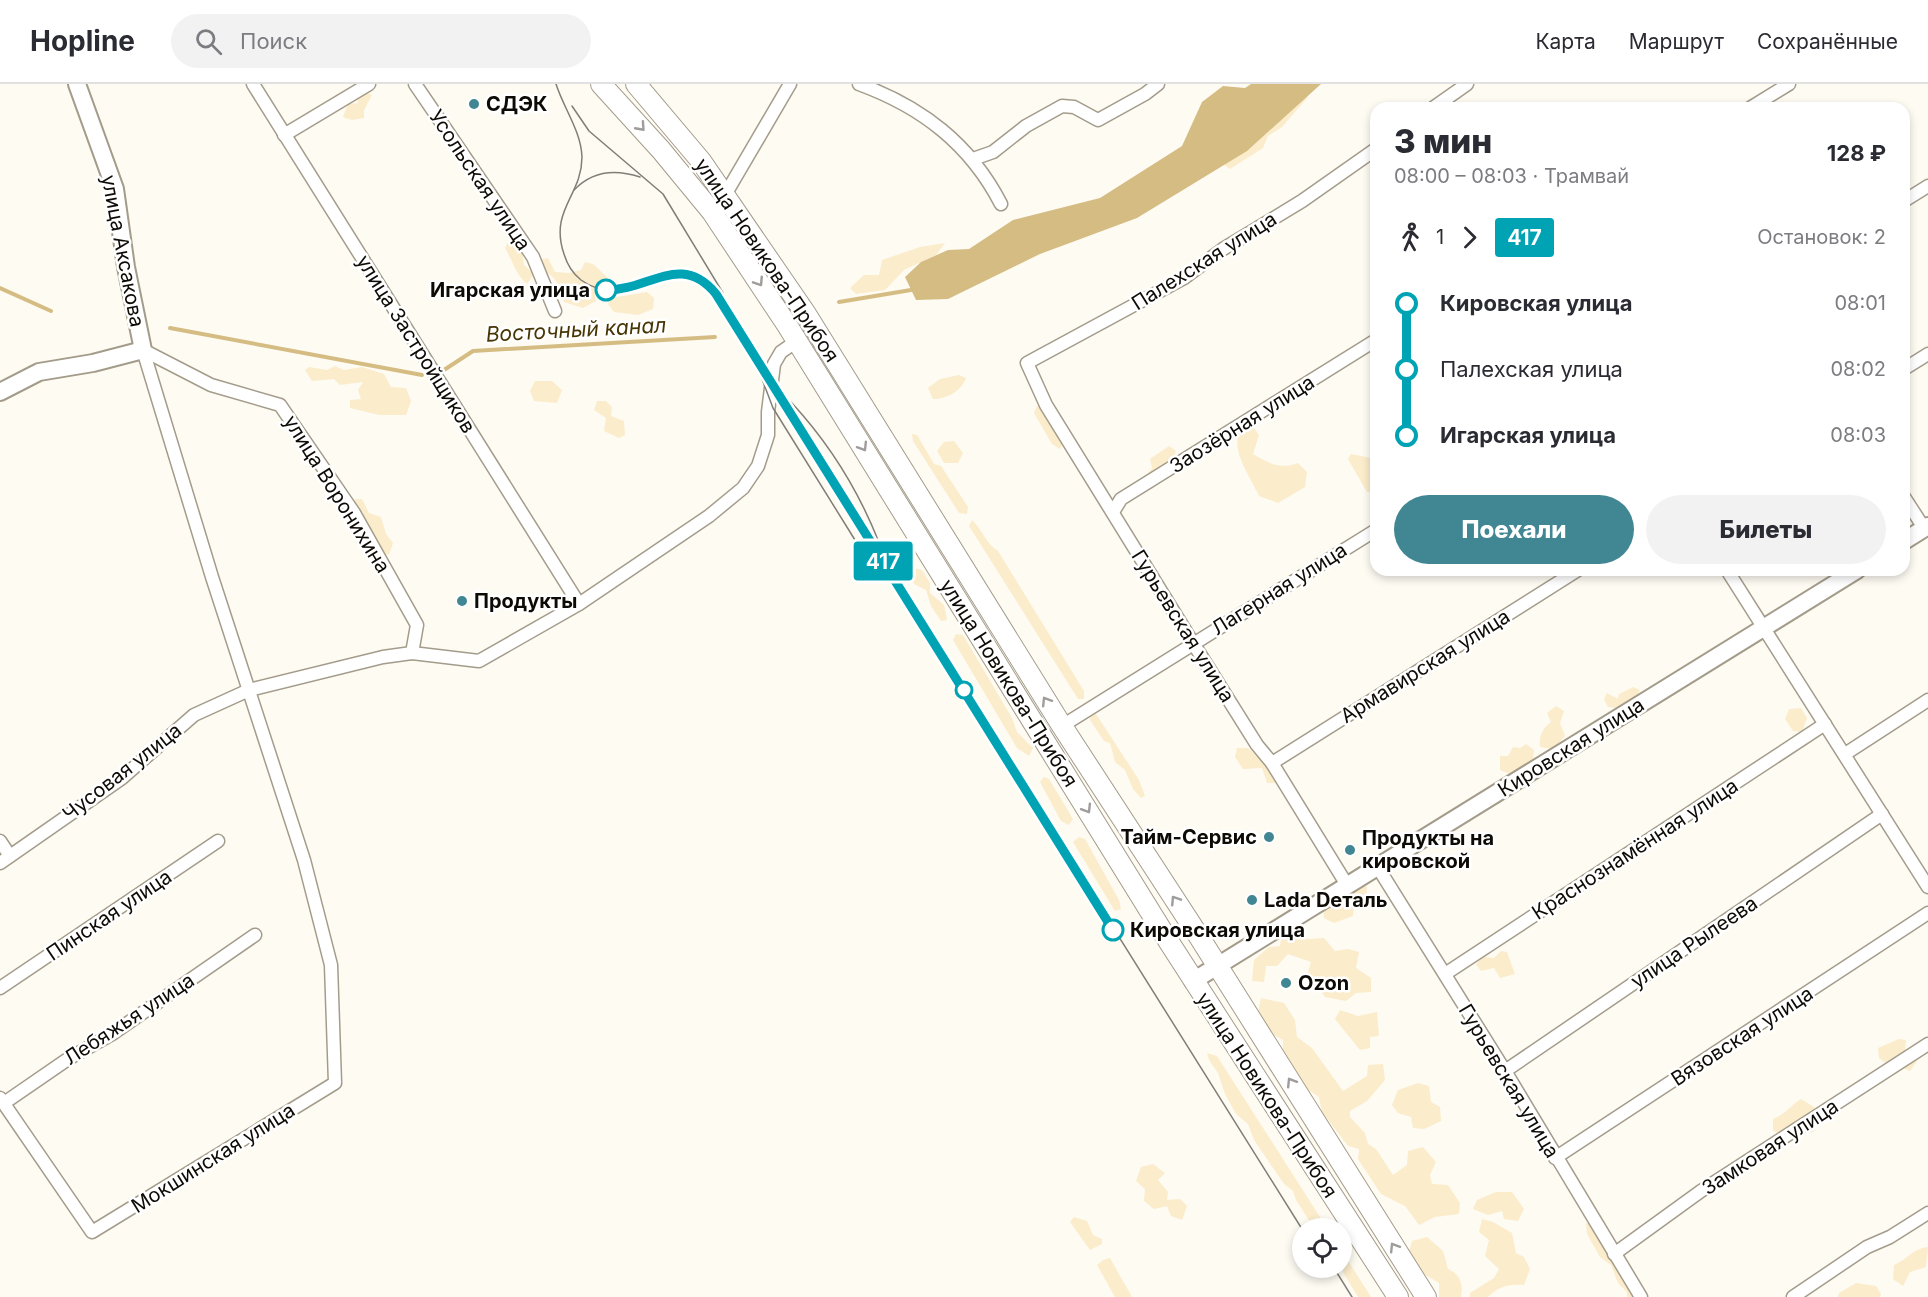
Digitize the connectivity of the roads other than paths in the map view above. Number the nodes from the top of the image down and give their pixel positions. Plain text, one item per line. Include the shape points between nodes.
1 (77, 84) edge
2 (254, 84) edge
3 (369, 84) edge
4 (415, 84) edge
5 (601, 84) edge
6 (636, 84) edge
7 (790, 84) edge
8 (859, 84) edge
9 (1158, 84) edge
10 (1467, 84) edge
11 (1789, 84) edge
12 (1442, 102) edge
13 (1760, 102) edge
14 (284, 135) junction
15 (1370, 153) edge
16 (973, 159) junction
17 (1928, 186) edge
18 (725, 195) junction
19 (1910, 197) edge
20 (1001, 204) dead end
21 (555, 311) dead end
22 (797, 341) junction
23 (1370, 344) edge
24 (143, 350) junction
25 (1928, 354) edge
26 (1027, 363) joint
27 (1910, 365) edge
28 (0, 392) edge
29 (1910, 505) edge
30 (1113, 512) junction
31 (1926, 527) edge
32 (1370, 534) edge
33 (1910, 537) edge
34 (1568, 576) edge
35 (1731, 576) edge
36 (1847, 576) edge
37 (579, 604) junction
38 (1765, 628) junction
39 (1193, 643) junction
40 (412, 653) junction
41 (249, 690) junction
42 (1928, 700) edge
43 (1825, 723) junction
44 (1062, 726) junction
45 (1845, 754) junction
46 (1272, 763) junction
47 (1882, 814) junction
48 (0, 841) edge
49 (218, 841) dead end
50 (5, 860) edge
51 (1377, 866) junction
52 (1347, 885) junction
53 (1928, 887) edge
54 (1928, 914) edge
55 (255, 935) dead end
56 (1218, 968) junction
57 (1445, 974) junction
58 (1193, 981) junction
59 (0, 988) edge
60 (1928, 1044) edge
61 (1505, 1071) junction
62 (2, 1101) edge
63 (1555, 1158) junction
64 (1928, 1213) edge
65 (1614, 1254) junction
66 (1398, 1297) edge
67 (1426, 1297) edge
68 (1641, 1297) edge
69 (1793, 1297) edge

1 - 24 street, улица Аксакова via 115,189
2 - 14 street, улица Застройщиков
3 - 14 street
4 - 21 street, Усольская улица via 533,257
5 -> 22 main road, улица Новикова-Прибоя via 712,212
6 - 18 main road, улица Новикова-Прибоя
7 - 18 street
8 - 16 street via 893,96 950,135
9 - 16 street via 1098,120 1074,107 1062,106 1026,126 993,152
10 - 12 street
11 - 13 street
14 - 37 street, улица Застройщиков
15 - 26 street, Палехская улица via 1184,278
16 - 20 street
17 - 19 street
44 -> 18 main road, улица Новикова-Прибоя via 806,314
22 - 37 street, Чусовая улица via 781,352 774,364 768,435 758,466 743,488 709,516
22 -> 58 main road, улица Новикова-Прибоя
23 - 30 street, Заозёрная улица via 1121,499
24 - 28 street via 39,372
24 - 40 street, улица Воронихина via 211,385 280,405 354,513 417,626
24 - 41 street
25 - 27 street
26 - 30 street, Гурьевская улица via 1046,405
29 - 31 street
30 - 39 street, Гурьевская улица
31 - 33 street
32 - 39 street, Лагерная улица
34 - 46 street, Армавирская улица
35 - 38 street
36 - 38 street, Кировская улица
37 - 40 street, Чусовая улица via 479,661
38 - 43 street
38 - 51 street, Кировская улица
39 - 44 street, Лагерная улица
39 - 46 street, Гурьевская улица
40 - 41 street, Чусовая улица
41 - 50 street, Чусовая улица via 194,716 122,778
41 - 62 street, Мокшинская улица via 304,860 331,964 335,1083 92,1232
42 - 45 street
43 - 45 street
43 - 57 street, Краснознамённая улица
56 -> 44 main road, улица Новикова-Прибоя
45 - 47 street
46 - 52 street, Гурьевская улица
47 - 53 street
47 - 61 street, улица Рылеева
48 - 50 street
49 - 59 street, Пинская улица
51 - 52 street, Кировская улица
51 - 57 street, Гурьевская улица
52 - 56 street, Кировская улица
54 - 63 street, Вязовская улица
55 - 62 street, Лебяжья улица via 112,1034
56 - 58 street, Кировская улица
67 -> 56 main road, улица Новикова-Прибоя
57 - 61 street, Гурьевская улица
58 - 66 main road, улица Новикова-Прибоя
60 - 65 street, Замковая улица via 1701,1191
61 - 63 street, Гурьевская улица
63 - 65 street, Гурьевская улица
64 - 69 street
65 - 68 street, Гурьевская улица

